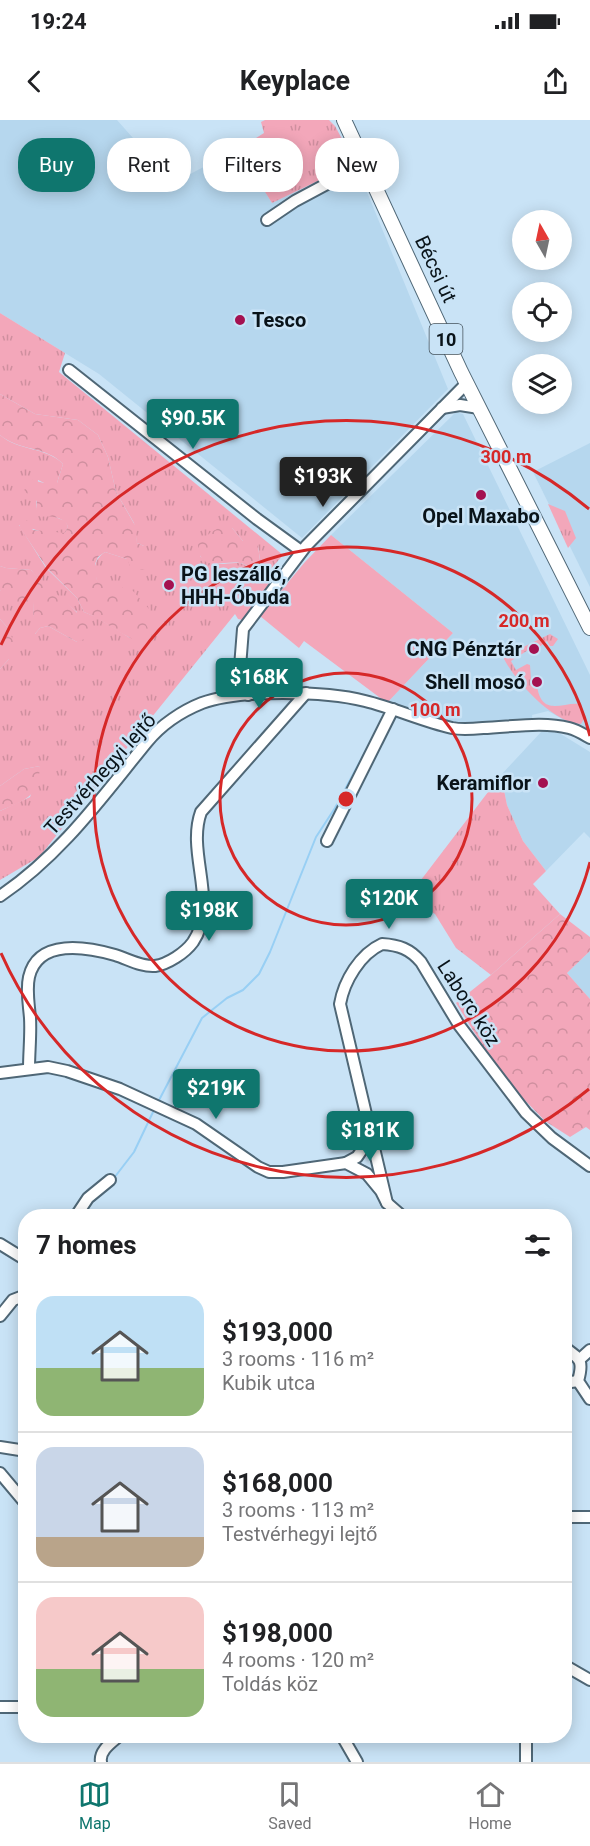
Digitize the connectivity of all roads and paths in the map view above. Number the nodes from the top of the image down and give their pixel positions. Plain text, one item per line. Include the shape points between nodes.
1 (344, 120) edge
2 (353, 138) edge
3 (315, 191) edge
4 (379, 192) edge
5 (267, 220) dead end
6 (69, 370) dead end
7 (467, 383) junction
8 (442, 408) junction
9 (479, 408) junction
10 (301, 551) junction
11 (590, 628) edge
12 (306, 693) junction
13 (248, 695) junction
14 (393, 709) junction
15 (590, 738) edge
16 (327, 841) dead end
17 (0, 896) edge
18 (29, 1069) junction
19 (0, 1073) edge
20 (372, 1135) junction
21 (346, 1163) junction
22 (590, 1166) edge
23 (110, 1180) dead end
24 (387, 1203) junction
25 (81, 1209) edge
26 (394, 1209) edge
27 (0, 1244) edge
28 (18, 1255) edge
29 (18, 1298) edge
30 (0, 1316) edge
31 (590, 1350) edge
32 (572, 1353) edge
33 (580, 1359) junction
34 (578, 1381) junction
35 (572, 1382) edge
36 (590, 1399) edge
37 (0, 1447) edge
38 (18, 1450) edge
39 (0, 1473) edge
40 (18, 1494) edge
41 (572, 1517) edge
42 (590, 1517) edge
43 (572, 1670) edge
44 (590, 1680) edge
45 (0, 1707) edge
46 (18, 1707) edge
47 (112, 1743) edge
48 (346, 1743) edge
49 (525, 1743) edge
50 (101, 1762) edge
51 (357, 1762) edge
52 (526, 1762) edge

1 - 2 main road, Bécsi út / 10
3 - 5 street
4 - 7 main road, Bécsi út / 10
6 - 10 street
7 - 8 street
7 - 9 main road, Bécsi út / 10
8 - 9 street
8 - 10 street
9 - 11 main road, Bécsi út / 10
10 - 13 street via 243,629 240,667
12 - 13 street, Testvérhegyi lejtő
12 - 14 street, Testvérhegyi lejtő via 348,697
12 - 18 street via 201,812 197,834 202,915 189,947 154,966 69,947 53,950 36,962 28,979
13 - 17 street, Testvérhegyi lejtő via 201,704 161,728 75,831
14 - 15 street, Testvérhegyi lejtő via 455,728 562,726
14 - 16 street
18 - 19 street
18 - 21 street via 58,1069 120,1089 196,1124 264,1171
20 - 21 street via 357,1157
20 - 22 street, Laborc köz via 340,1004 346,984 363,959 378,946 391,945 404,948 421,962 459,1025 526,1113
20 - 24 street, Laborc köz
21 - 24 street via 367,1174
23 - 25 street
24 - 26 street
27 - 28 street
29 - 30 street
31 - 33 street
32 - 33 street
33 - 34 street
34 - 35 street
34 - 36 street
37 - 38 street
39 - 40 street
41 - 42 street
43 - 44 street
45 - 46 street
47 - 50 street via 102,1752
48 - 51 street
49 - 52 street

